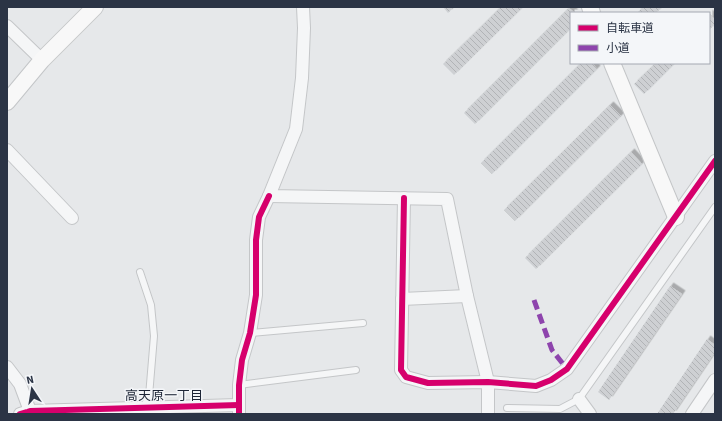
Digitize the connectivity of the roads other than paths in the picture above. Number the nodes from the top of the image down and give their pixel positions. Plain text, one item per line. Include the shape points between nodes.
1 (303, 7) edge
2 (91, 8) edge
3 (7, 26) edge
4 (42, 60) junction
5 (612, 64) edge
6 (7, 102) edge
7 (7, 150) edge
8 (715, 161) edge
9 (269, 196) junction
10 (404, 198) junction
11 (715, 207) edge
12 (676, 217) junction
13 (72, 218) dead end
14 (140, 272) dead end
15 (467, 296) junction
16 (402, 299) junction
17 (363, 322) dead end
18 (250, 333) junction
19 (7, 367) edge
20 (356, 370) dead end
21 (715, 380) edge
22 (488, 382) junction
23 (239, 385) junction
24 (579, 399) junction
25 (507, 408) dead end
26 (239, 410) edge
27 (142, 411) edge
28 (25, 412) edge
29 (488, 414) edge
30 (590, 414) edge
31 (692, 414) edge

1 - 9 street via 302,78 296,129
2 - 4 street
3 - 4 street
4 - 6 street
5 - 12 street
7 - 13 street
8 - 12 street
9 - 10 street
9 - 18 street via 259,217 256,240 256,295
10 - 15 street via 447,199
10 - 16 street
11 - 24 lane
12 - 22 street via 567,369 552,380 536,386
14 - 27 lane via 150,305 154,336 149,396
15 - 16 street
15 - 22 street
16 - 22 street via 401,370 406,377 428,383
17 - 18 lane
18 - 23 street via 242,360
19 - 28 street via 20,384
20 - 23 lane
21 - 31 street
22 - 29 street
23 - 26 street
24 - 25 lane via 560,409
24 - 30 street
26 - 27 street
27 - 28 street

